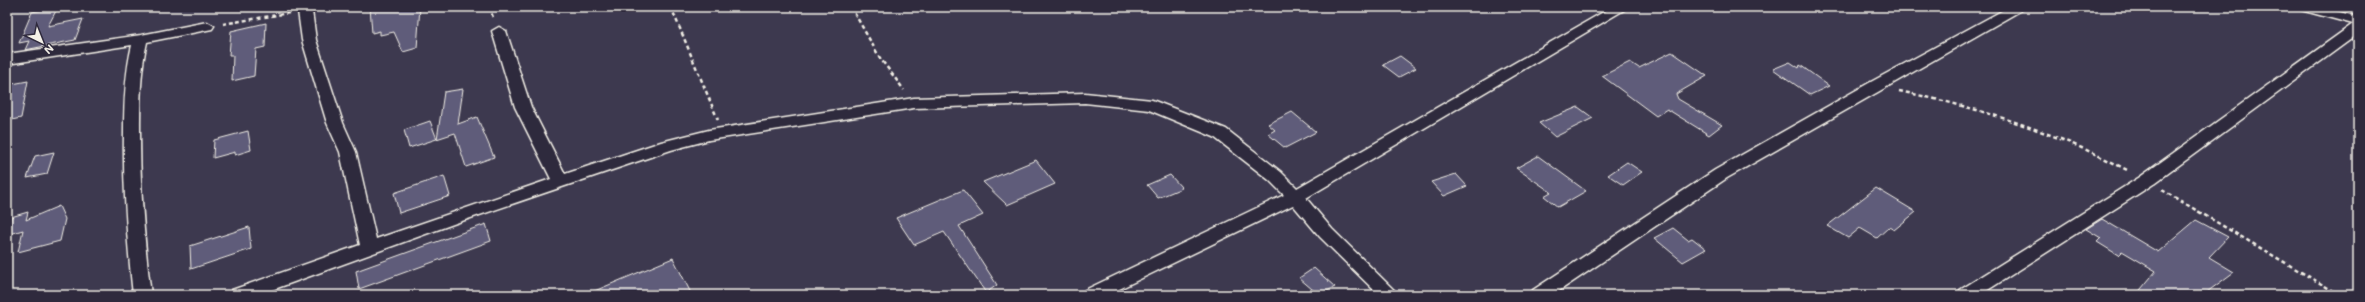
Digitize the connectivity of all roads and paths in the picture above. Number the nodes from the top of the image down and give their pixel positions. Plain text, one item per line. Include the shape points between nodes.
1 (671, 7) edge
2 (851, 7) edge
3 (1622, 7) edge
4 (2020, 7) edge
5 (2306, 7) edge
6 (305, 11) joint
7 (2358, 21) edge
8 (207, 26) joint
9 (2358, 27) edge
10 (499, 31) dead end
11 (141, 40) junction
12 (7, 59) edge
13 (1874, 86) junction
14 (914, 103) junction
15 (724, 133) junction
16 (560, 181) junction
17 (2146, 181) junction
18 (1295, 197) junction
19 (369, 247) junction
20 (142, 295) edge
21 (238, 295) edge
22 (1090, 295) edge
23 (1390, 295) edge
24 (1539, 295) edge
25 (1966, 295) edge
26 (2340, 295) edge

1 - 15 path via 698,77
2 - 14 path via 880,58
3 - 18 street
4 - 13 street
5 - 7 street
6 - 8 path
6 - 19 street via 309,40 335,123 348,152
8 - 11 street
9 - 17 street
10 - 16 street via 523,107
11 - 12 street
11 - 20 street via 134,64 131,157 132,202
13 - 17 path via 1953,102 2026,127 2110,160
13 - 24 street via 1721,174
14 - 15 street
14 - 18 street via 1085,98 1152,105 1220,133 1275,176
15 - 16 street via 667,146
16 - 19 street
17 - 25 street
17 - 26 path
18 - 22 street
18 - 23 street via 1326,233
19 - 21 street

